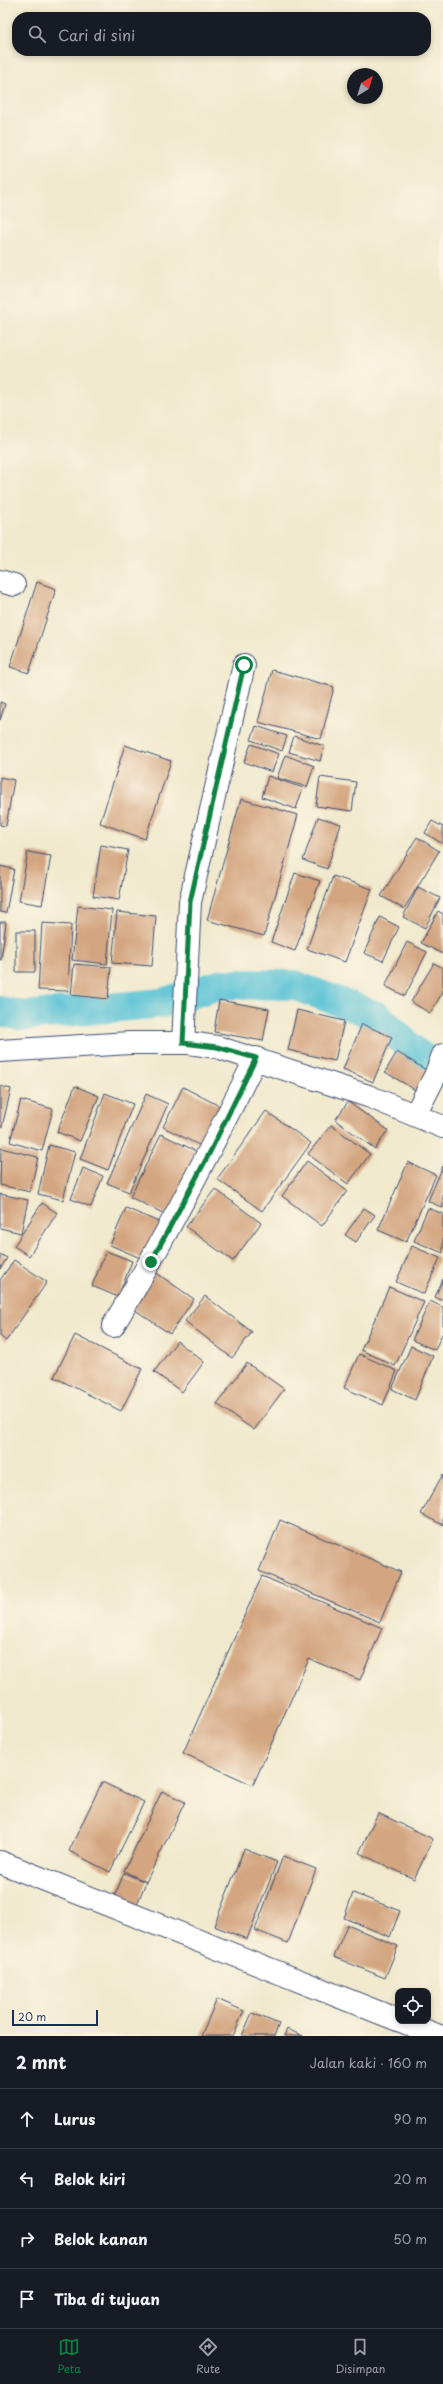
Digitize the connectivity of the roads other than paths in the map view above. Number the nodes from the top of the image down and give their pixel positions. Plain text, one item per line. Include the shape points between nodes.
1 (244, 665) dead end
2 (183, 1043) junction
3 (0, 1051) edge
4 (443, 1055) edge
5 (256, 1058) junction
6 (415, 1115) junction
7 (443, 1127) edge
8 (113, 1326) dead end
9 (0, 1862) edge
10 (395, 2019) edge
11 (409, 2024) edge
12 (439, 2036) edge

1 - 2 street via 190,902
2 - 3 street via 130,1043
2 - 5 street via 217,1047
4 - 6 street
5 - 6 street via 368,1096
5 - 8 street via 209,1154
6 - 7 street
9 - 10 street
11 - 12 street

